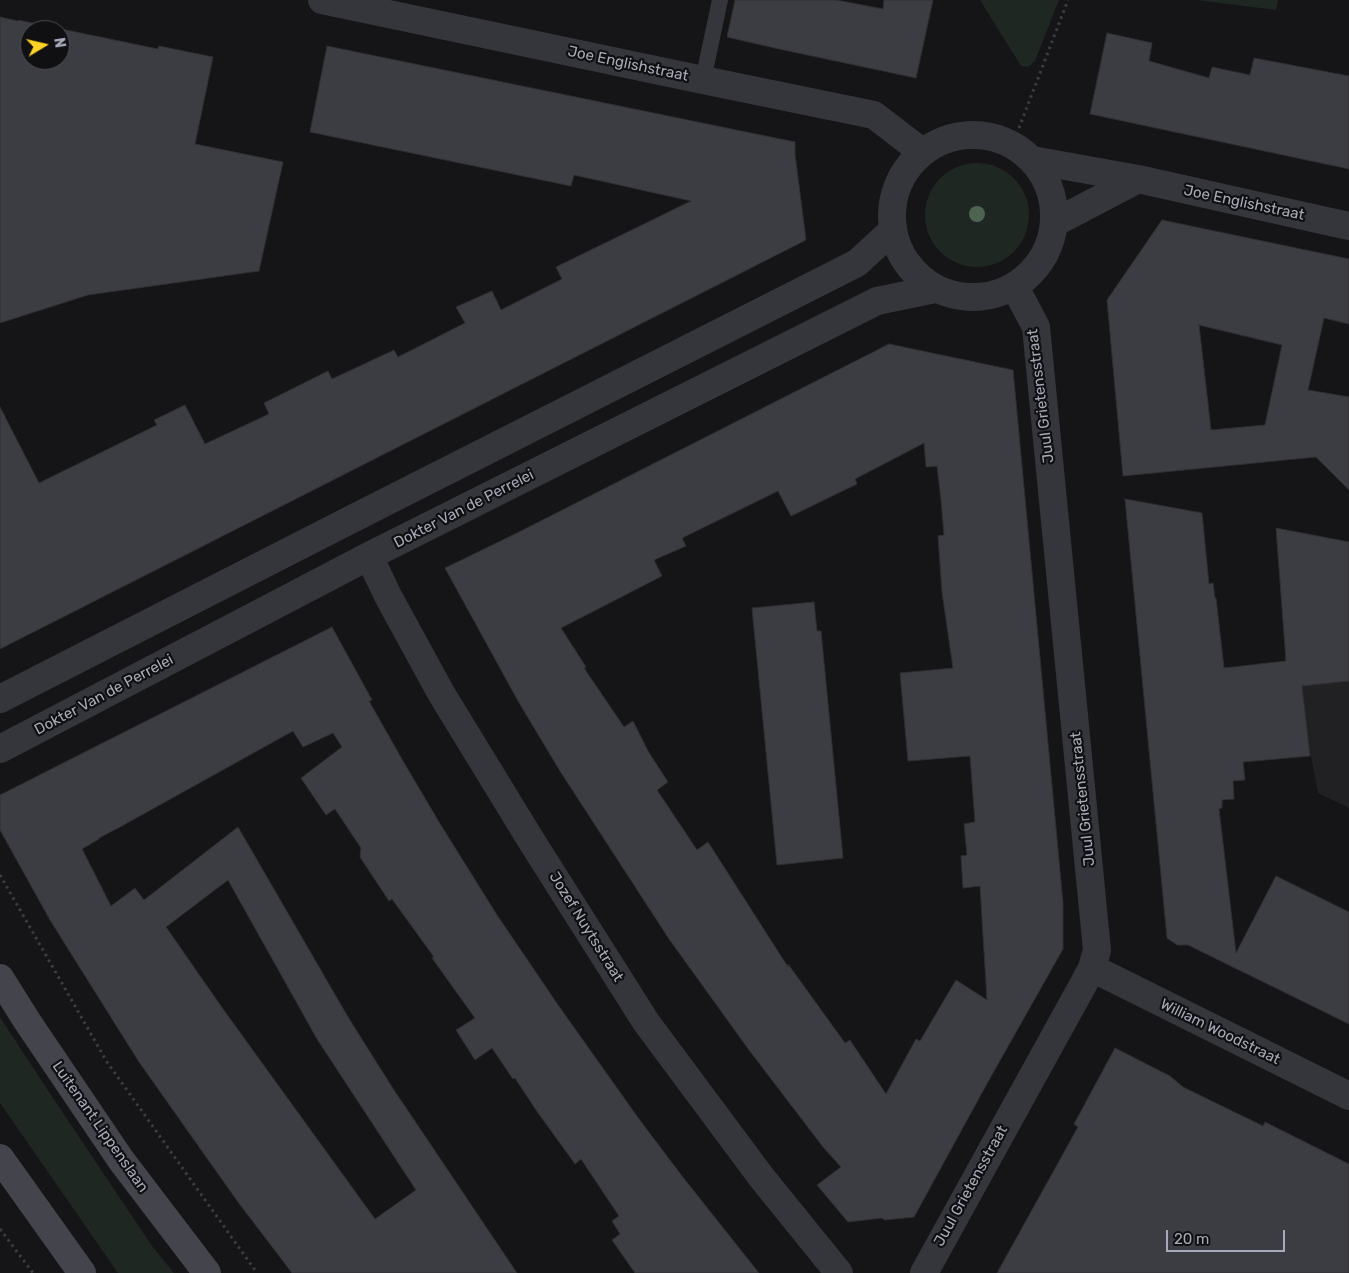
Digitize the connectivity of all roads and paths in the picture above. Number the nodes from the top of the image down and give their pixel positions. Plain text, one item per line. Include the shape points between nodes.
1 (322, 0) edge
2 (720, 0) edge
3 (1068, 0) edge
4 (703, 80) junction
5 (922, 152) junction
6 (1022, 152) junction
7 (1138, 180) junction
8 (1054, 223) junction
9 (1349, 226) edge
10 (892, 230) junction
11 (1015, 287) junction
12 (935, 288) junction
13 (369, 556) junction
14 (0, 699) edge
15 (0, 749) edge
16 (0, 875) edge
17 (1092, 968) junction
18 (0, 978) edge
19 (1349, 1096) edge
20 (0, 1158) edge
21 (0, 1229) edge
22 (33, 1273) edge
23 (82, 1273) edge
24 (206, 1273) edge
25 (257, 1273) edge
26 (838, 1273) edge
27 (924, 1273) edge

1 - 4 street, Joe Englishstraat
2 - 4 lane
3 - 6 path
4 - 5 street, Joe Englishstraat via 874,115
5 - 6 street via 943,140 967,135 990,136
5 - 10 street via 896,187
6 - 7 street, Joe Englishstraat
6 - 8 street via 1045,178 1053,200
7 - 8 street
7 - 9 street, Joe Englishstraat
8 - 11 street via 1048,248 1035,270
10 - 12 street via 900,254 915,274
10 - 14 street via 857,263
11 - 12 street via 995,295 974,298 954,296
11 - 17 street, Juul Grietensstraat via 1036,327 1096,928 1097,950
12 - 13 street, Dokter Van de Perrelei via 877,301
13 - 15 street, Dokter Van de Perrelei
13 - 26 street, Jozef Nuytsstraat via 441,693 646,1022 762,1178
16 - 25 path via 107,1062
17 - 19 street, William Woodstraat
17 - 27 street, Juul Grietensstraat
18 - 24 main road, Luitenant Lippenslaan via 121,1160
20 - 23 main road
21 - 22 path

